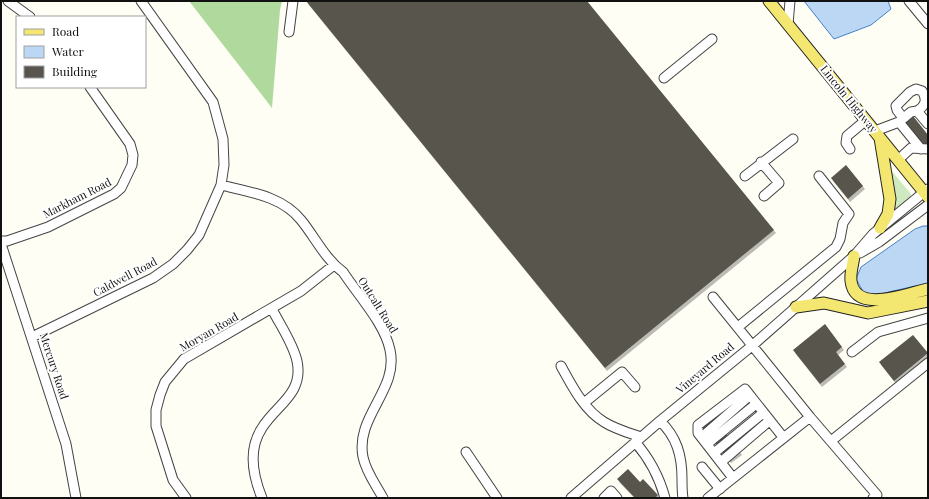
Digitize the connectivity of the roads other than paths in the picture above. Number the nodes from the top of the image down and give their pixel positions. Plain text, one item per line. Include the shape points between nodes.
1 (8, 1) edge
2 (140, 1) edge
3 (293, 1) edge
4 (769, 1) edge
5 (790, 1) edge
6 (909, 1) edge
7 (29, 16) edge
8 (788, 24) junction
9 (928, 24) edge
10 (289, 32) dead end
11 (712, 39) dead end
12 (664, 78) dead end
13 (91, 88) edge
14 (917, 112) junction
15 (866, 120) junction
16 (901, 120) junction
17 (928, 124) edge
18 (877, 134) junction
19 (793, 138) dead end
20 (850, 149) dead end
21 (924, 149) edge
22 (898, 160) junction
23 (761, 162) junction
24 (745, 176) dead end
25 (819, 176) dead end
26 (221, 185) junction
27 (927, 192) edge
28 (764, 196) dead end
29 (928, 205) edge
30 (880, 228) junction
31 (1, 241) edge
32 (1, 244) edge
33 (854, 256) junction
34 (334, 266) junction
35 (928, 289) edge
36 (713, 297) dead end
37 (928, 301) edge
38 (796, 307) junction
39 (272, 309) junction
40 (926, 322) edge
41 (738, 327) junction
42 (32, 337) junction
43 (753, 345) junction
44 (852, 352) dead end
45 (928, 363) edge
46 (561, 366) dead end
47 (636, 387) dead end
48 (584, 403) junction
49 (756, 404) junction
50 (763, 413) junction
51 (810, 417) junction
52 (660, 421) junction
53 (769, 421) junction
54 (783, 437) junction
55 (638, 440) junction
56 (705, 441) junction
57 (830, 441) junction
58 (466, 452) dead end
59 (714, 453) junction
60 (721, 462) junction
61 (702, 468) dead end
62 (733, 478) junction
63 (720, 488) junction
64 (259, 497) edge
65 (876, 497) edge
66 (76, 498) edge
67 (186, 498) edge
68 (383, 498) edge
69 (497, 498) edge
70 (571, 498) edge
71 (604, 498) edge
72 (617, 498) edge
73 (665, 498) edge
74 (683, 498) edge
75 (708, 498) edge

1 - 7 street
2 - 26 street, Caldwell Road via 213,102 223,139
3 - 10 street
4 - 8 main road, Lincoln Highway
5 - 8 street
6 - 9 street
8 - 15 main road, Lincoln Highway
11 - 12 street
13 - 31 street, Markham Road via 130,144 132,165 121,188 103,200 48,227
14 - 16 street via 911,112
14 - 16 street via 926,99 922,91 916,89 896,106
14 - 17 street
15 - 18 main road, Lincoln Highway
15 - 20 street via 847,136 846,143
16 - 18 street
16 - 21 street
18 - 22 main road, Lincoln Highway
18 - 30 main road via 890,199 888,214
19 - 23 street
21 - 22 street via 911,148
22 - 27 main road, Lincoln Highway
23 - 24 street
23 - 28 street via 780,183
25 - 41 street via 849,214 843,223 836,247
26 - 34 street, Outcalt Road via 272,198 286,206 300,219
26 - 42 street, Caldwell Road via 199,235 172,264 153,278
27 - 30 street, Vineyard Road
29 - 33 street, Vineyard Road via 879,242
30 - 33 street, Vineyard Road
32 - 42 street, Mercury Road
33 - 35 main road via 852,284 863,298 878,300
33 - 38 street, Vineyard Road
34 - 39 street, Moryan Road
34 - 68 street, Outcalt Road via 343,272 378,322 390,350 392,366 389,381 368,419 362,445 366,467
36 - 41 street
37 - 38 main road via 873,312 824,303
38 - 43 street, Vineyard Road
39 - 64 street via 293,349 298,371 288,400 265,423 257,440 253,472
39 - 67 street, Moryan Road via 184,359 165,382 158,402 156,426 173,480
40 - 44 street via 878,332
41 - 43 street
42 - 66 street, Mercury Road via 66,444
43 - 51 street
43 - 52 street, Vineyard Road
45 - 57 street
46 - 48 street
47 - 48 street via 622,372
48 - 55 street via 604,422
49 - 50 street
49 - 56 street
49 - 56 street via 745,389 698,425 697,430
50 - 53 street
50 - 59 street
51 - 54 street
51 - 57 street
52 - 55 street, Vineyard Road
52 - 74 street via 677,443 681,459
53 - 54 street
53 - 60 street
54 - 62 street
55 - 70 street, Vineyard Road
55 - 73 street via 660,481
56 - 59 street
57 - 65 street
58 - 69 street
59 - 60 street
60 - 62 street
61 - 63 street
62 - 63 street
63 - 75 street
71 - 72 street via 611,491

